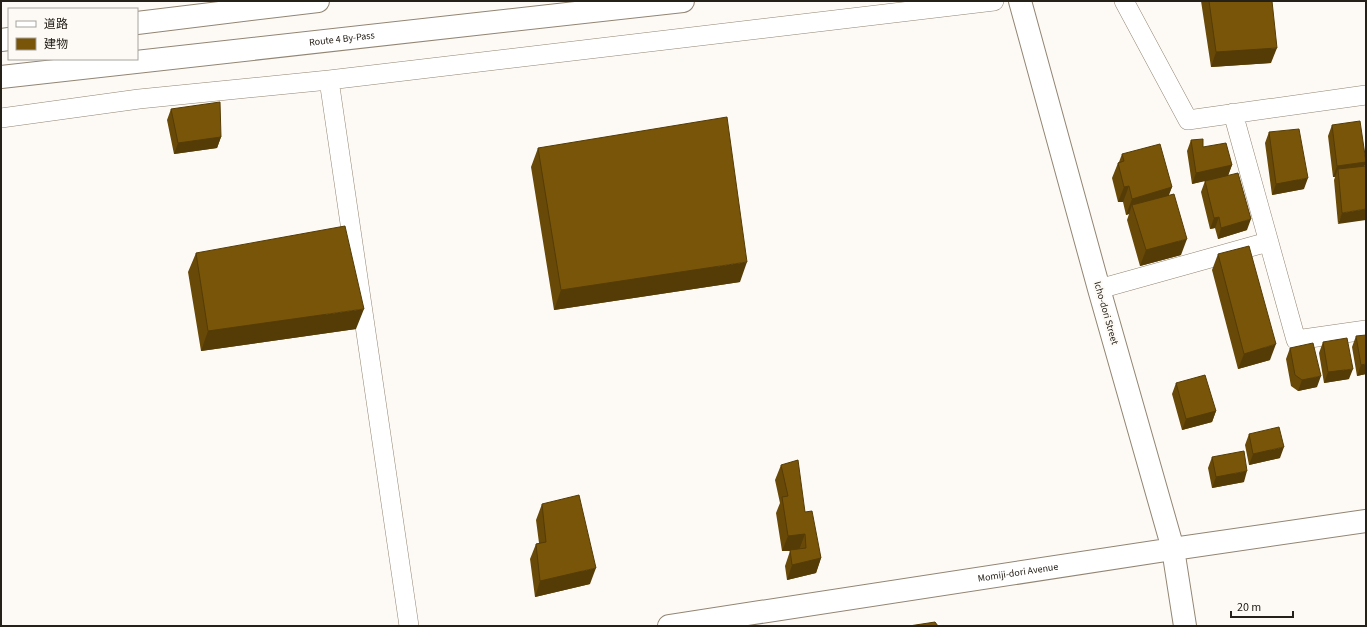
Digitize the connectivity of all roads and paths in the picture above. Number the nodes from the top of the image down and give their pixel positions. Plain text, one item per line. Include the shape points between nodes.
1 (318, 1) edge
2 (683, 1) edge
3 (994, 1) edge
4 (1020, 1) edge
5 (1124, 1) edge
6 (138, 23) edge
7 (1, 77) edge
8 (329, 80) junction
9 (1366, 95) edge
10 (1233, 113) junction
11 (1, 118) edge
12 (1268, 242) junction
13 (1099, 289) junction
14 (1366, 330) edge
15 (1366, 521) edge
16 (1173, 549) junction
17 (409, 626) edge
18 (669, 626) edge
19 (1185, 626) edge

1 - 6 main road
2 - 7 main road, Route 4 By-Pass
3 - 8 street
4 - 13 main road, Icho-dori Street
5 - 10 street via 1188,120
8 - 11 street via 139,99
8 - 17 street
9 - 10 street
10 - 12 street
12 - 13 street
12 - 14 street via 1296,340
13 - 16 main road, Icho-dori Street
15 - 16 main road, Momiji-dori Avenue
16 - 18 main road, Momiji-dori Avenue
16 - 19 main road, Icho-dori Street

